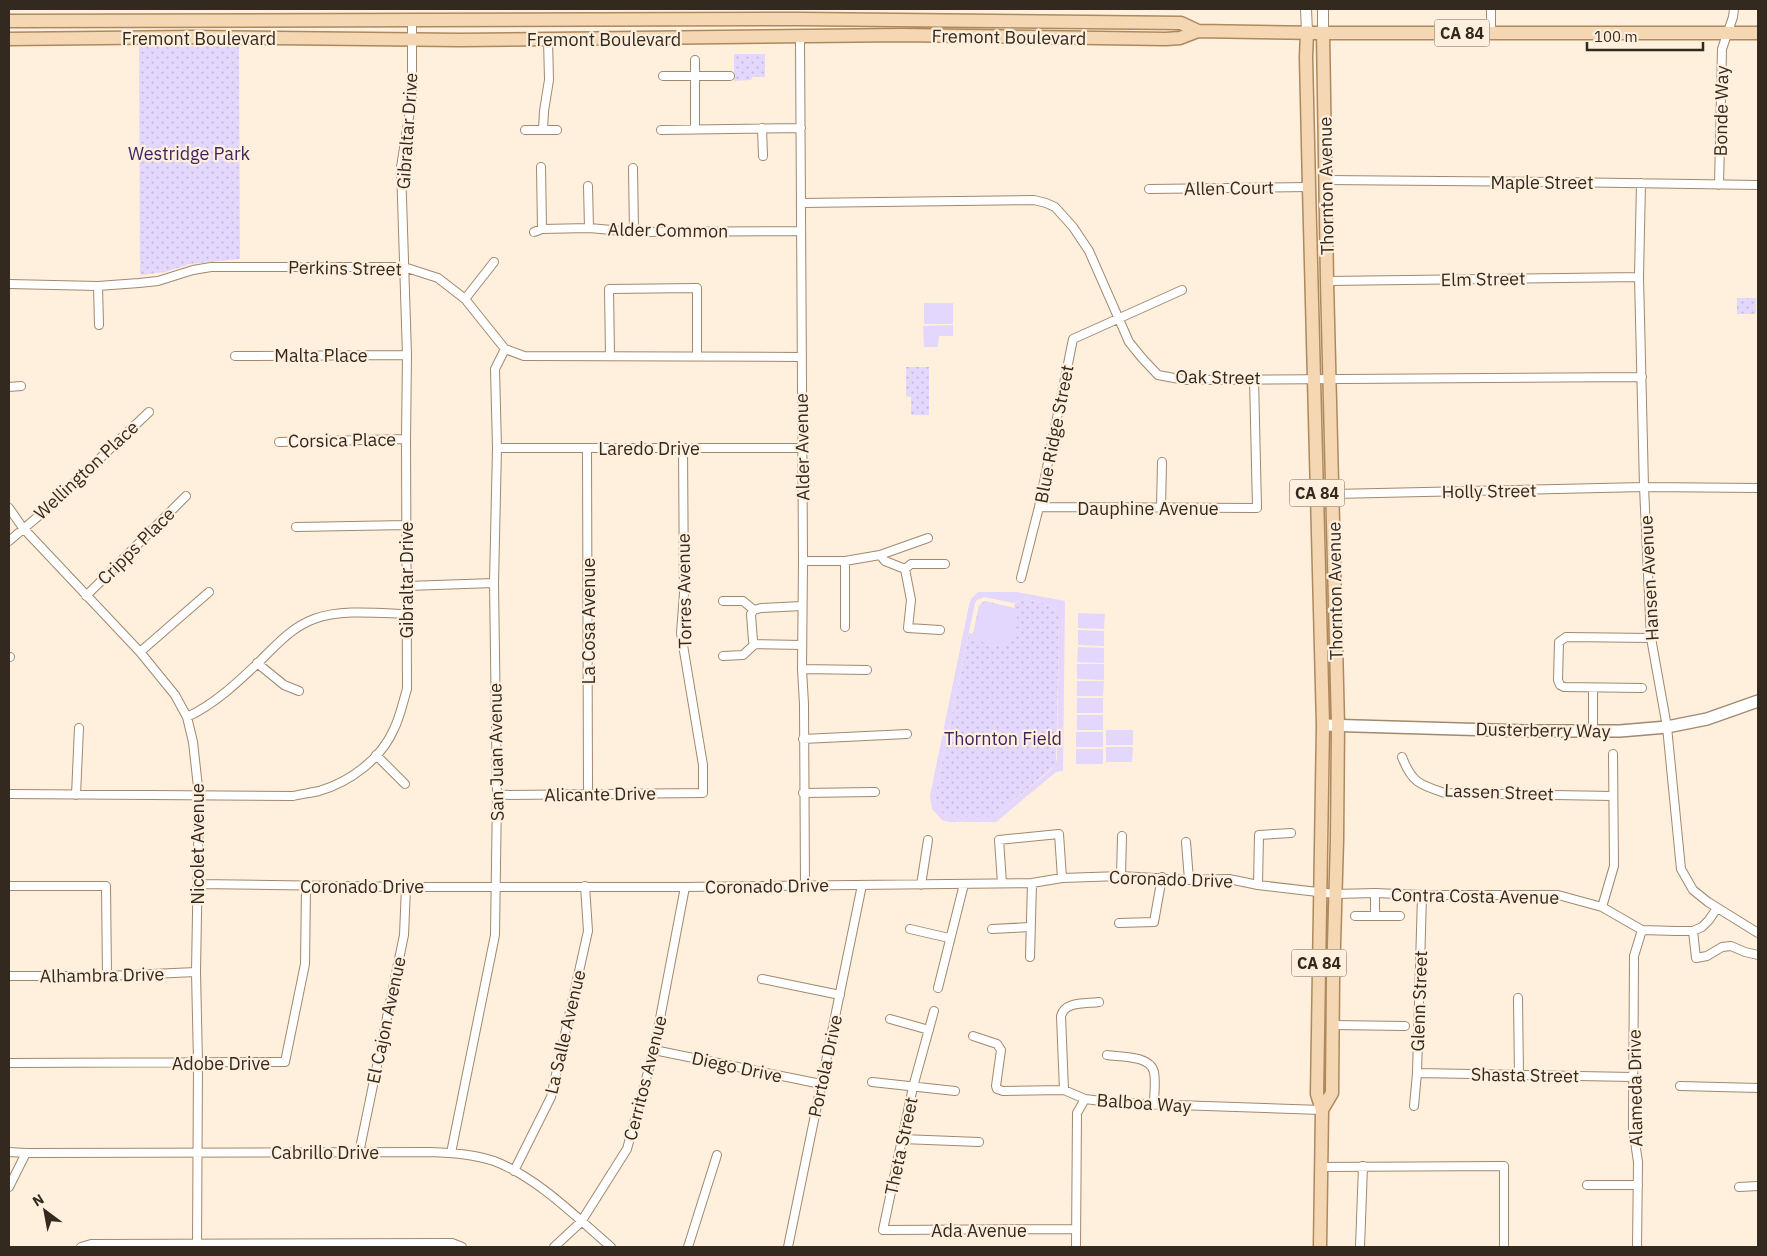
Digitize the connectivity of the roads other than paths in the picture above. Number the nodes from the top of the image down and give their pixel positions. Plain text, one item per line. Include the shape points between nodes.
1 (1306, 9) edge
2 (1322, 9) edge
3 (1491, 9) edge
4 (1734, 9) edge
5 (800, 14) edge
6 (412, 20) junction
7 (9, 21) edge
8 (1198, 31) junction
9 (1307, 32) junction
10 (1728, 32) junction
11 (1323, 33) junction
12 (1491, 33) junction
13 (1758, 33) edge
14 (800, 37) junction
15 (9, 39) edge
16 (411, 39) junction
17 (548, 39) junction
18 (695, 60) dead end
19 (663, 76) dead end
20 (695, 76) junction
21 (730, 76) dead end
22 (762, 128) junction
23 (801, 128) junction
24 (695, 129) junction
25 (526, 130) dead end
26 (543, 130) junction
27 (558, 130) dead end
28 (662, 130) dead end
29 (763, 156) dead end
30 (541, 167) dead end
31 (633, 168) dead end
32 (1326, 180) junction
33 (1641, 183) junction
34 (1719, 185) junction
35 (1758, 185) edge
36 (588, 186) dead end
37 (1309, 188) junction
38 (1149, 189) dead end
39 (801, 203) junction
40 (589, 228) junction
41 (801, 231) junction
42 (634, 232) junction
43 (494, 262) dead end
44 (404, 267) junction
45 (1638, 276) junction
46 (1327, 281) junction
47 (9, 284) edge
48 (98, 286) junction
49 (1182, 290) dead end
50 (465, 299) junction
51 (1119, 318) junction
52 (99, 325) dead end
53 (506, 349) junction
54 (407, 355) junction
55 (610, 355) junction
56 (235, 356) dead end
57 (697, 356) junction
58 (801, 356) junction
59 (1642, 377) junction
60 (1254, 378) junction
61 (1314, 378) junction
62 (1329, 380) junction
63 (9, 386) edge
64 (21, 386) dead end
65 (149, 412) dead end
66 (406, 439) junction
67 (279, 442) dead end
68 (497, 448) junction
69 (587, 448) junction
70 (683, 448) junction
71 (801, 448) junction
72 (1162, 462) dead end
73 (1644, 487) junction
74 (1758, 488) edge
75 (1333, 494) junction
76 (186, 496) dead end
77 (9, 508) edge
78 (1039, 508) junction
79 (1161, 508) junction
80 (407, 525) junction
81 (23, 528) junction
82 (296, 528) dead end
83 (928, 538) dead end
84 (9, 541) edge
85 (880, 555) junction
86 (803, 561) junction
87 (845, 561) junction
88 (945, 564) dead end
89 (905, 570) junction
90 (1021, 578) dead end
91 (494, 583) junction
92 (407, 586) junction
93 (209, 592) dead end
94 (86, 596) junction
95 (723, 602) dead end
96 (802, 606) junction
97 (754, 610) junction
98 (406, 614) junction
99 (845, 627) dead end
100 (940, 630) dead end
101 (1651, 638) junction
102 (755, 644) junction
103 (802, 645) junction
104 (140, 652) junction
105 (723, 656) dead end
106 (257, 663) junction
107 (802, 669) junction
108 (867, 670) dead end
109 (1593, 688) junction
110 (1642, 688) dead end
111 (299, 691) dead end
112 (1758, 700) edge
113 (187, 717) junction
114 (1323, 725) junction
115 (1338, 725) junction
116 (1667, 727) junction
117 (79, 728) dead end
118 (1593, 731) junction
119 (907, 734) dead end
120 (803, 739) junction
121 (1613, 754) dead end
122 (376, 755) junction
123 (1402, 757) dead end
124 (405, 784) dead end
125 (875, 792) dead end
126 (703, 793) joint
127 (803, 793) junction
128 (9, 794) edge
129 (588, 794) junction
130 (497, 795) junction
131 (76, 796) junction
132 (199, 796) junction
133 (1613, 796) junction
134 (1291, 833) dead end
135 (1122, 836) dead end
136 (928, 840) dead end
137 (1186, 842) dead end
138 (1121, 876) junction
139 (1062, 878) junction
140 (1162, 878) junction
141 (1188, 880) junction
142 (1002, 883) junction
143 (1032, 883) junction
144 (197, 884) junction
145 (964, 884) junction
146 (805, 885) junction
147 (862, 885) junction
148 (921, 885) junction
149 (1258, 885) junction
150 (9, 886) edge
151 (306, 886) junction
152 (497, 886) junction
153 (585, 886) junction
154 (685, 886) junction
155 (406, 887) junction
156 (1320, 893) junction
157 (1375, 893) junction
158 (1335, 894) junction
159 (1422, 895) junction
160 (1602, 907) junction
161 (1717, 908) junction
162 (1355, 916) dead end
163 (1375, 916) junction
164 (1400, 916) dead end
165 (1119, 923) dead end
166 (1030, 928) junction
167 (910, 929) dead end
168 (992, 929) dead end
169 (1642, 930) junction
170 (1693, 931) junction
171 (1758, 933) edge
172 (950, 938) junction
173 (1758, 955) edge
174 (1030, 957) dead end
175 (196, 972) junction
176 (9, 976) edge
177 (107, 976) junction
178 (762, 979) dead end
179 (938, 988) dead end
180 (840, 995) junction
181 (1518, 998) dead end
182 (1099, 1002) dead end
183 (934, 1011) dead end
184 (890, 1019) dead end
185 (1333, 1025) junction
186 (1405, 1026) dead end
187 (929, 1030) junction
188 (973, 1036) dead end
189 (654, 1050) junction
190 (1107, 1055) dead end
191 (198, 1062) junction
192 (9, 1064) edge
193 (1417, 1073) junction
194 (1519, 1075) junction
195 (1633, 1076) junction
196 (872, 1082) dead end
197 (821, 1084) junction
198 (1680, 1086) dead end
199 (913, 1087) junction
200 (1758, 1088) edge
201 (1064, 1090) junction
202 (955, 1091) dead end
203 (1085, 1099) junction
204 (1154, 1104) junction
205 (1414, 1106) dead end
206 (1322, 1110) junction
207 (902, 1139) junction
208 (979, 1142) dead end
209 (9, 1152) edge
210 (198, 1152) junction
211 (26, 1153) junction
212 (359, 1153) junction
213 (450, 1153) junction
214 (717, 1155) dead end
215 (1322, 1166) junction
216 (1363, 1166) junction
217 (514, 1171) junction
218 (1587, 1185) dead end
219 (1638, 1185) junction
220 (1758, 1186) edge
221 (9, 1187) edge
222 (1739, 1187) dead end
223 (581, 1222) junction
224 (883, 1230) joint
225 (1075, 1230) junction
226 (197, 1245) edge
227 (81, 1247) edge
228 (462, 1247) edge
229 (554, 1247) edge
230 (611, 1247) edge
231 (688, 1247) edge
232 (788, 1247) edge
233 (1076, 1247) edge
234 (1320, 1247) edge
235 (1360, 1247) edge
236 (1504, 1247) edge
237 (1637, 1247) edge

1 - 9 street, Thornton Avenue
2 - 11 street, Thornton Avenue
3 - 12 street
4 - 10 street, Bonde Way
5 - 6 main road, Fremont Boulevard
5 - 8 main road, Fremont Boulevard via 877,21 1181,23
5 - 14 street, Alder Avenue
6 - 7 main road, Fremont Boulevard
6 - 16 street, Gibraltar Drive
8 - 9 main road, Fremont Boulevard
8 - 14 main road, Fremont Boulevard via 1166,39 902,35
9 - 11 main road, Fremont Boulevard / CA 84
9 - 37 main road, Thornton Avenue / CA 84
10 - 12 main road, Fremont Boulevard / CA 84
10 - 13 main road, Fremont Boulevard / CA 84
10 - 34 street, Bonde Way via 1722,49
11 - 12 main road, Fremont Boulevard / CA 84
11 - 32 main road, Thornton Avenue / CA 84
14 - 17 main road, Fremont Boulevard
14 - 23 street, Alder Avenue
15 - 16 main road, Fremont Boulevard
16 - 17 main road, Fremont Boulevard
16 - 44 street, Gibraltar Drive via 412,98 401,167
17 - 26 street via 549,80
18 - 20 street
19 - 20 street
20 - 21 street
20 - 24 street
22 - 23 street
22 - 24 street
22 - 29 street
23 - 39 street, Alder Avenue
24 - 28 street
25 - 26 street
26 - 27 street
30 - 40 street, Alder Common via 538,230
31 - 42 street
32 - 33 street, Maple Street
32 - 46 main road, Thornton Avenue / CA 84
33 - 34 street, Maple Street
33 - 45 street, Hansen Avenue
34 - 35 street, Maple Street
36 - 40 street
37 - 38 street, Allen Court
37 - 61 main road, Thornton Avenue / CA 84
39 - 41 street, Alder Avenue
39 - 51 street, Oak Street via 1034,200 1046,203 1056,207 1090,250
40 - 42 street, Alder Common
41 - 42 street, Alder Common
41 - 58 street, Alder Avenue
43 - 50 street
44 - 48 street, Perkins Street via 212,267 158,281
44 - 50 street, Perkins Street via 438,278
44 - 54 street, Gibraltar Drive
45 - 46 street, Elm Street
45 - 59 street, Hansen Avenue
46 - 62 main road, Thornton Avenue / CA 84
47 - 48 street, Perkins Street
48 - 52 street
49 - 51 street
50 - 53 street, Perkins Street
51 - 60 street, Oak Street via 1129,342 1158,374 1185,380
51 - 78 street, Blue Ridge Street via 1073,339
53 - 55 street via 524,356
53 - 68 street, San Juan Avenue via 495,369
54 - 56 street, Malta Place
54 - 66 street, Gibraltar Drive
55 - 57 street
55 - 57 street via 609,290 697,288
57 - 58 street
58 - 71 street, Alder Avenue
59 - 62 street, Oak Street
59 - 73 street, Hansen Avenue
60 - 61 street, Oak Street
60 - 79 street, Dauphine Avenue via 1257,508
61 - 62 street, Oak Street
61 - 114 main road, Thornton Avenue / CA 84
62 - 75 main road, Thornton Avenue / CA 84
63 - 64 street
65 - 81 street, Wellington Place
66 - 67 street, Corsica Place
66 - 80 street, Gibraltar Drive
68 - 69 street, Laredo Drive
68 - 91 street, San Juan Avenue
69 - 70 street, Laredo Drive
69 - 129 street, La Cosa Avenue
70 - 71 street, Laredo Drive
70 - 126 street, Torres Avenue via 684,593 681,633 703,765
71 - 86 street, Alder Avenue
72 - 79 street
73 - 74 street, Holly Street
73 - 75 street, Holly Street
73 - 101 street, Hansen Avenue
75 - 115 main road, Thornton Avenue / CA 84
76 - 94 street, Cripps Place
77 - 81 street, Nicolet Avenue
78 - 79 street, Dauphine Avenue
78 - 90 street, Blue Ridge Street
80 - 82 street
80 - 92 street, Gibraltar Drive
81 - 84 street, Wellington Place
81 - 94 street, Nicolet Avenue
83 - 85 street
85 - 87 street
85 - 89 street via 885,561
86 - 87 street
86 - 96 street, Alder Avenue
87 - 99 street
88 - 89 street via 911,564
89 - 100 street via 910,600 908,628
91 - 92 street
91 - 130 street, San Juan Avenue
92 - 98 street, Gibraltar Drive
93 - 104 street
94 - 104 street, Nicolet Avenue
95 - 97 street via 743,601
96 - 97 street
96 - 103 street, Alder Avenue
97 - 102 street via 751,614
98 - 106 street via 351,612 315,618 297,627
98 - 122 street, Gibraltar Drive via 407,689 395,728
101 - 109 street via 1566,637 1561,640 1560,684
101 - 116 street, Hansen Avenue
102 - 103 street
102 - 105 street via 742,655
103 - 107 street, Alder Avenue
104 - 113 street, Nicolet Avenue via 175,695
106 - 111 street via 284,685
106 - 113 street via 216,700
107 - 108 street
107 - 120 street, Alder Avenue
109 - 110 street
109 - 118 street
112 - 116 main road, Dusterberry Way via 1707,719
113 - 132 street, Nicolet Avenue
114 - 115 main road, Dusterberry Way
114 - 156 main road, Thornton Avenue / CA 84
115 - 118 main road, Dusterberry Way
115 - 158 main road, Thornton Avenue / CA 84
116 - 118 main road, Dusterberry Way
116 - 161 street, Hansen Avenue via 1681,869 1693,890
117 - 131 street
119 - 120 street
120 - 127 street, Alder Avenue
121 - 133 street
122 - 124 street
122 - 132 street, Gibraltar Drive via 350,777 319,791 292,796
123 - 133 street, Lassen Street via 1407,771 1421,785 1445,792
125 - 127 street
126 - 129 street, Alicante Drive
127 - 146 street, Alder Avenue
128 - 131 street, Gibraltar Drive
129 - 130 street, Alicante Drive
130 - 152 street, San Juan Avenue
131 - 132 street, Gibraltar Drive
132 - 144 street, Nicolet Avenue
133 - 160 street via 1614,866
134 - 149 street via 1259,836
135 - 138 street
136 - 148 street
137 - 141 street
138 - 139 street, Coronado Drive
138 - 140 street, Coronado Drive
139 - 142 street via 1059,834 999,840
139 - 143 street, Coronado Drive
140 - 141 street, Coronado Drive
140 - 165 street via 1154,922
141 - 149 street, Coronado Drive via 1229,878
142 - 143 street, Coronado Drive
142 - 145 street, Coronado Drive
143 - 166 street
144 - 151 street, Coronado Drive
144 - 175 street, Nicolet Avenue
145 - 148 street, Coronado Drive
145 - 172 street
146 - 147 street, Coronado Drive
146 - 154 street, Coronado Drive
147 - 148 street, Coronado Drive
147 - 180 street, Portola Drive
149 - 156 street, Coronado Drive
150 - 177 street via 106,886
151 - 155 street, Coronado Drive
151 - 191 street, Adobe Drive via 305,964 285,1062
152 - 153 street, Coronado Drive
152 - 155 street, Coronado Drive
152 - 213 street, San Juan Avenue via 495,935
153 - 154 street, Coronado Drive
153 - 217 street, La Salle Avenue via 588,931 551,1097
154 - 189 street, Cerritos Avenue
155 - 212 street, El Cajon Avenue via 404,934
156 - 158 street, Coronado Drive
156 - 206 main road, Thornton Avenue / CA 84 via 1317,1094
157 - 158 street, Contra Costa Avenue
157 - 159 street, Contra Costa Avenue
157 - 163 street
158 - 185 main road, Thornton Avenue / CA 84
159 - 160 street, Contra Costa Avenue via 1558,895
159 - 193 street, Glenn Street
160 - 169 street, Contra Costa Avenue
161 - 170 street via 1702,927
161 - 171 street, Hansen Avenue
162 - 163 street
163 - 164 street
166 - 168 street
166 - 174 street
167 - 172 street
169 - 170 street, Contra Costa Avenue
169 - 195 street, Alameda Drive via 1634,956
170 - 173 street via 1696,958 1731,946
172 - 179 street
175 - 177 street, Alhambra Drive
175 - 191 street, Nicolet Avenue
176 - 177 street, Alhambra Drive
178 - 180 street
180 - 197 street, Portola Drive
181 - 194 street
182 - 201 street via 1067,1006 1062,1010
183 - 187 street, Theta Street
184 - 187 street
185 - 186 street
185 - 206 main road, Thornton Avenue / CA 84 via 1332,1093
187 - 199 street, Theta Street
188 - 201 street via 997,1044 1001,1050 998,1089
189 - 197 street, Diego Drive
189 - 223 street, Cerritos Avenue via 627,1149
190 - 204 street via 1150,1064 1154,1070
191 - 192 street, Adobe Drive
191 - 210 street, Nicolet Avenue
193 - 194 street, Shasta Street
193 - 205 street, Glenn Street
194 - 195 street, Shasta Street
195 - 219 street, Alameda Drive
196 - 199 street
197 - 232 street, Portola Drive
198 - 200 street
199 - 202 street
199 - 207 street, Theta Street
201 - 203 street
203 - 204 street, Balboa Way
203 - 225 street, Balboa Way via 1078,1113
204 - 206 street, Balboa Way
206 - 215 main road, Thornton Avenue / CA 84
207 - 208 street
207 - 224 street, Theta Street
209 - 211 street, Cabrillo Drive
210 - 211 street, Cabrillo Drive
210 - 212 street, Cabrillo Drive
210 - 226 street, Nicolet Avenue
211 - 221 street
212 - 213 street, Cabrillo Drive
213 - 217 street, Cabrillo Drive via 495,1162
214 - 231 street
215 - 216 street
215 - 234 main road, Thornton Avenue / CA 84
216 - 235 street
216 - 236 street via 1504,1166
217 - 223 street, Cabrillo Drive
218 - 219 street
219 - 237 street, Alameda Drive
220 - 222 street
223 - 229 street, Cerritos Avenue
223 - 230 street, Cabrillo Drive
224 - 225 street, Ada Avenue
225 - 233 street, Balboa Way
226 - 227 street via 91,1244
226 - 228 street via 452,1243

